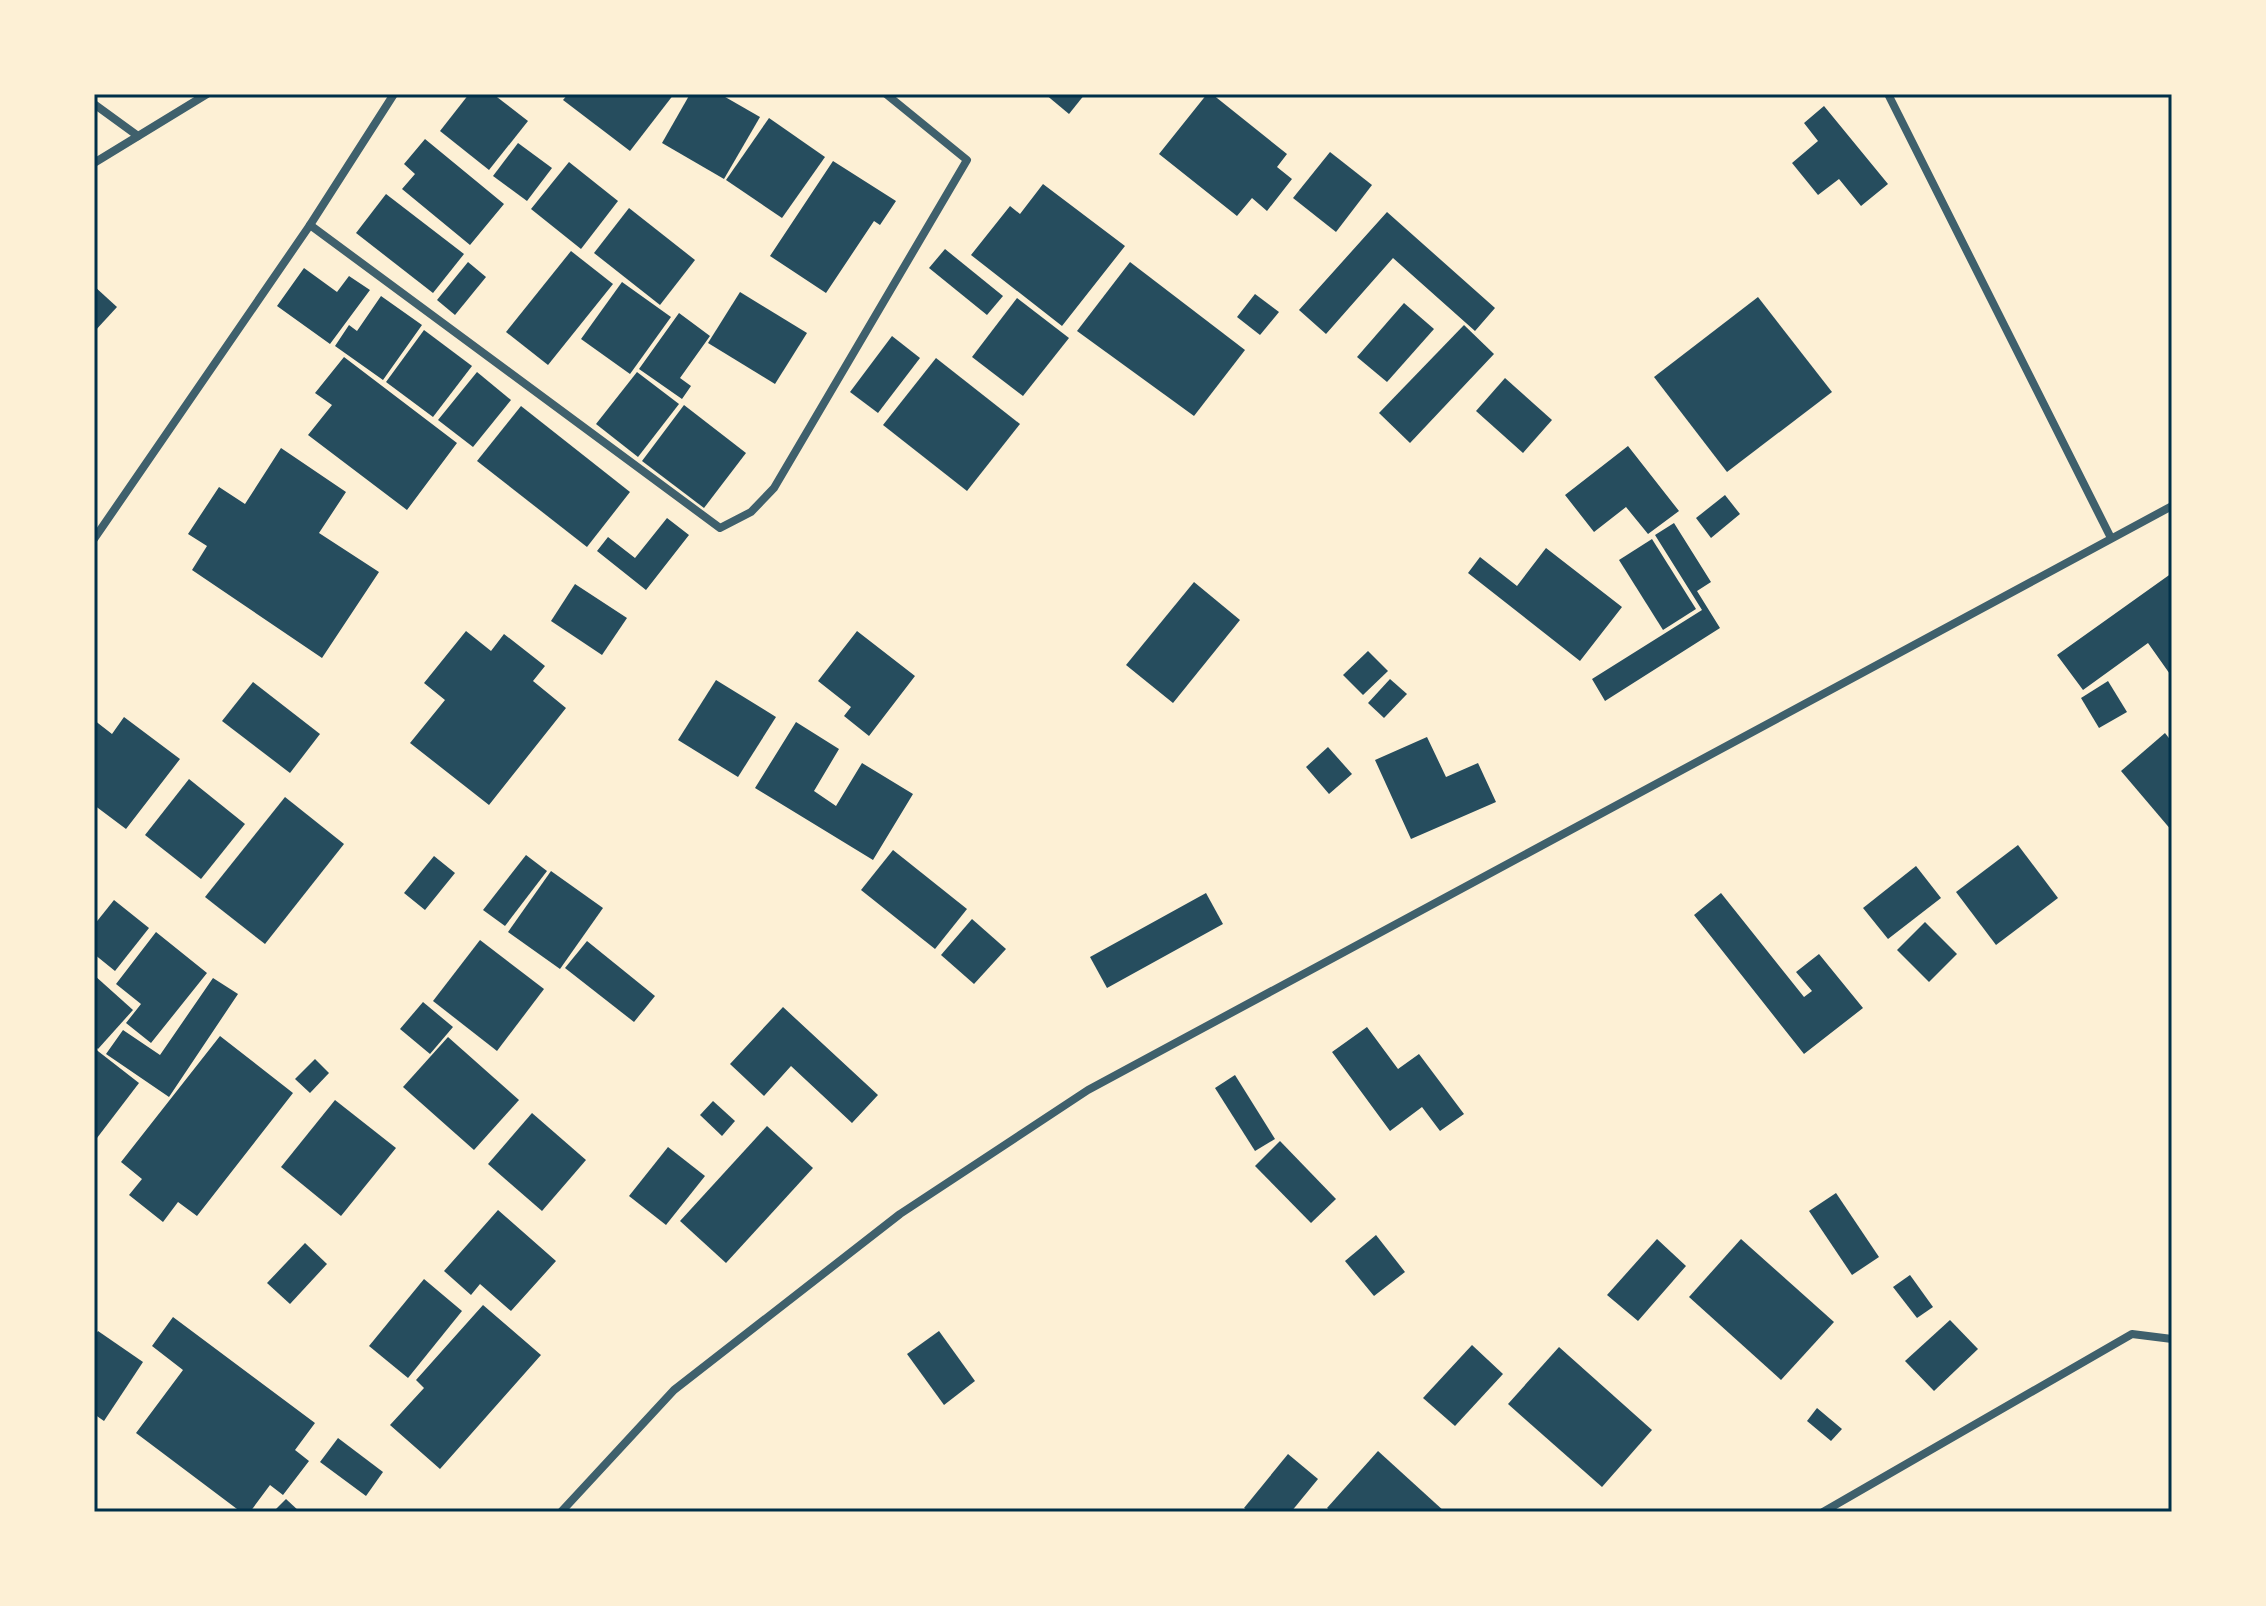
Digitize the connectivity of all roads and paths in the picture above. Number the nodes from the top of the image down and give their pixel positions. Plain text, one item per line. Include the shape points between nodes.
1 (207, 94) edge
2 (394, 94) edge
3 (886, 94) edge
4 (1888, 94) edge
5 (94, 104) edge
6 (138, 136) junction
7 (94, 163) edge
8 (310, 225) junction
9 (2172, 506) edge
10 (2111, 538) junction
11 (94, 539) edge
12 (2172, 1339) edge
13 (561, 1512) edge
14 (1823, 1512) edge

1 - 6 street
2 - 8 street
3 - 8 street via 967,160 774,488 751,512 720,528
4 - 10 street
5 - 6 street
6 - 7 street
8 - 11 street
9 - 10 street
10 - 13 street via 1088,1090 900,1214 674,1390
12 - 14 street via 2132,1334

